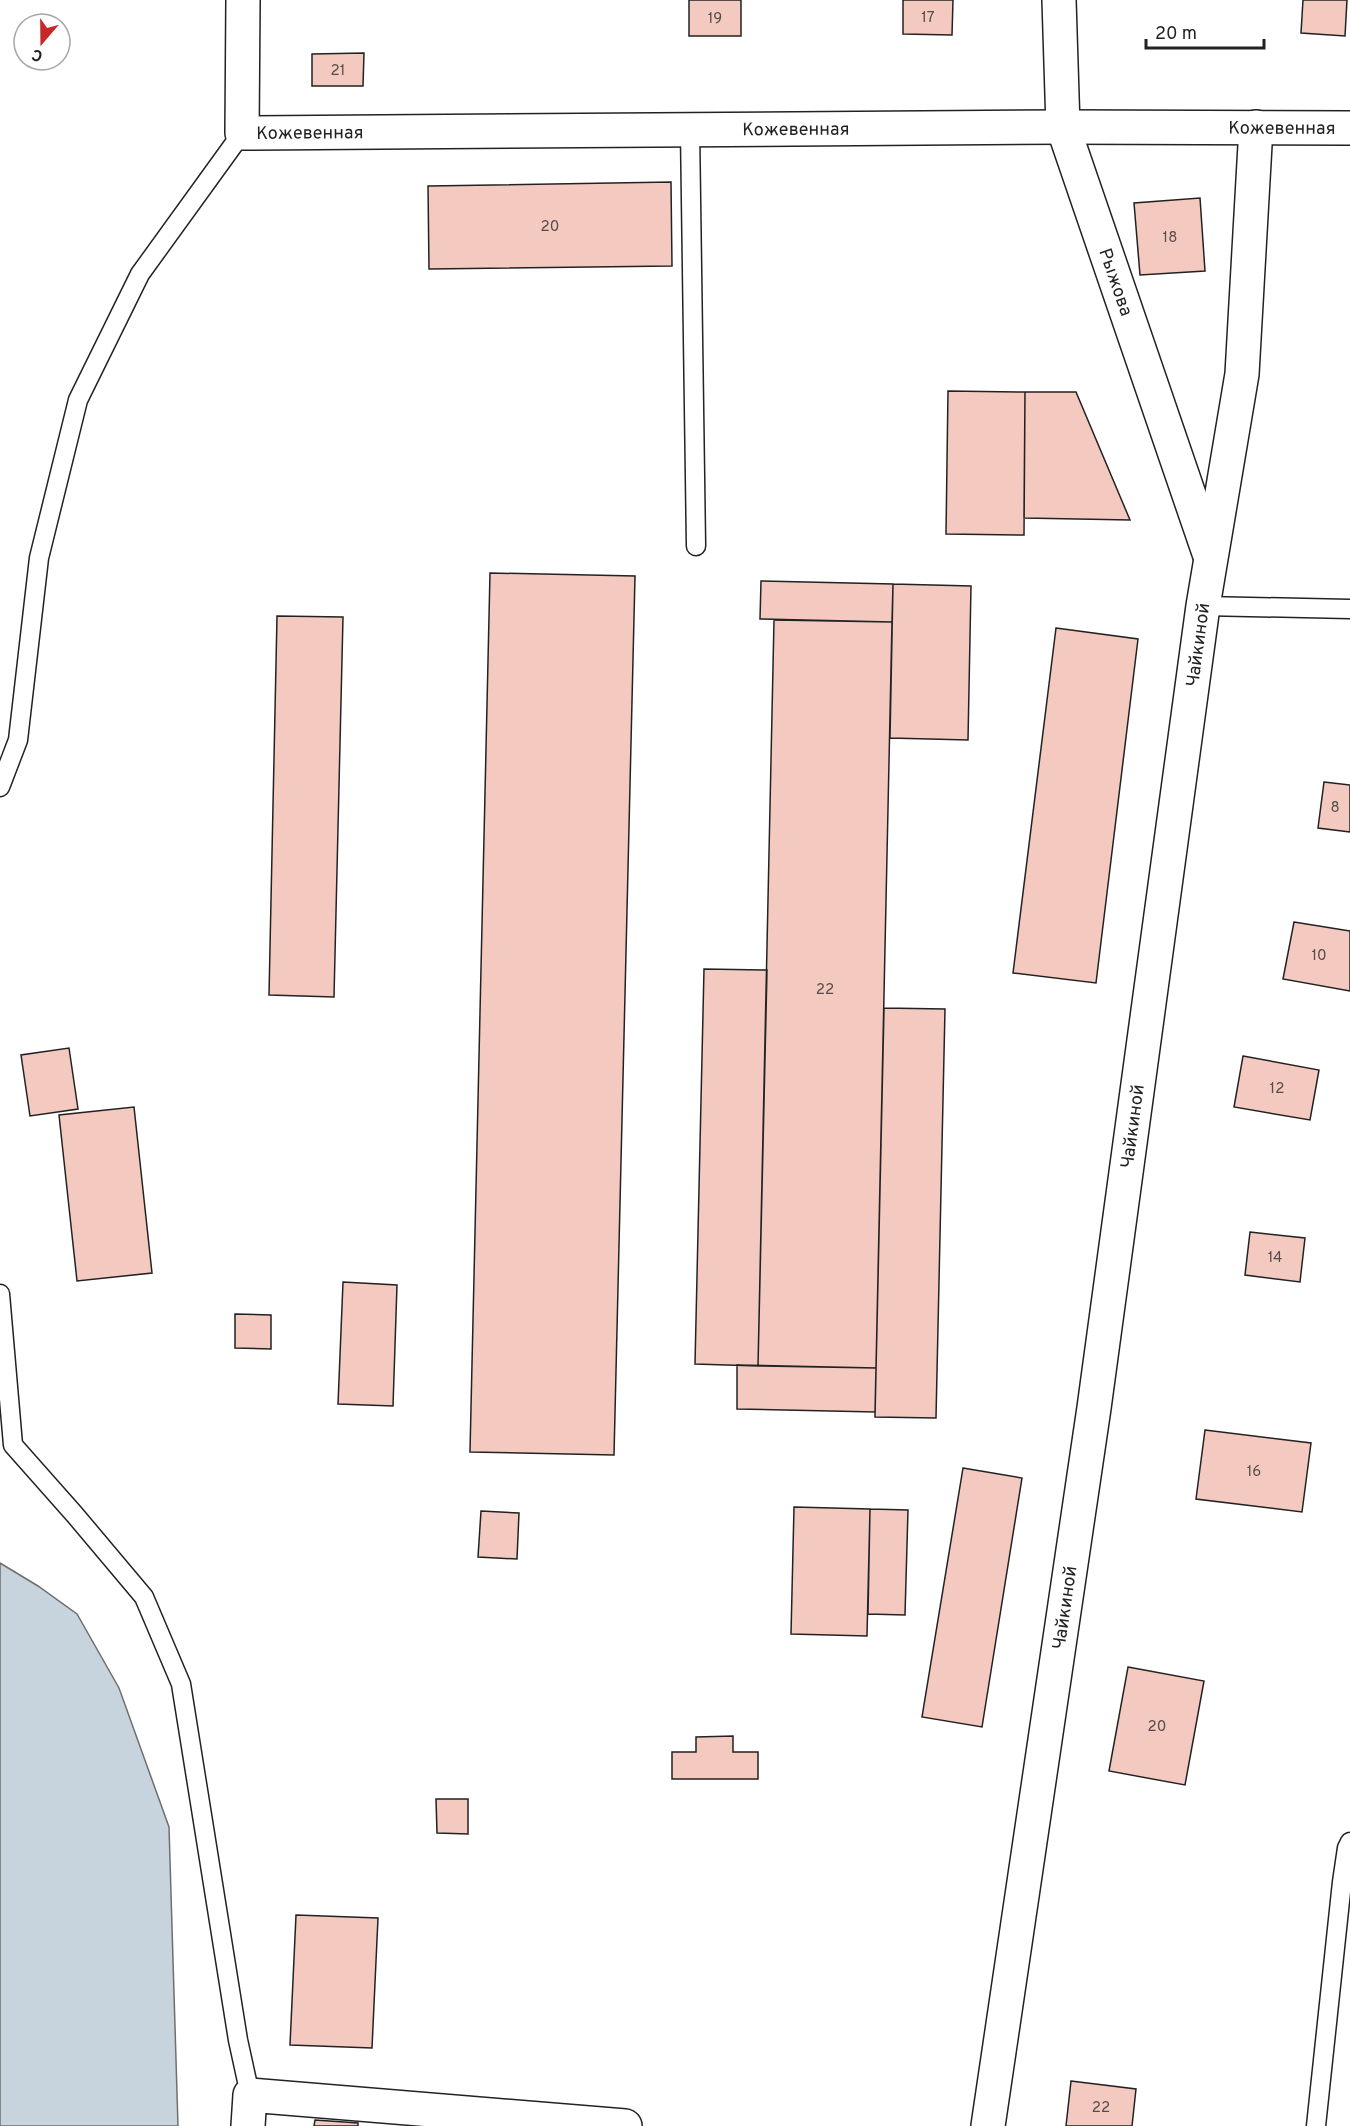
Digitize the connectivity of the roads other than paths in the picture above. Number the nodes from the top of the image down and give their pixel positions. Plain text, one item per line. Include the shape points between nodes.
1 (243, 0) edge
2 (1059, 0) edge
3 (1063, 127) junction
4 (1256, 127) junction
5 (1350, 128) edge
6 (690, 130) junction
7 (242, 133) junction
8 (696, 546) dead end
9 (1211, 557) junction
10 (1203, 606) junction
11 (1350, 609) edge
12 (0, 787) edge
13 (0, 1294) edge
14 (6, 1447) edge
15 (1350, 1842) edge
16 (249, 2110) edge
17 (625, 2126) edge
18 (988, 2126) edge
19 (1316, 2126) edge

1 - 7 street
2 - 3 street, Рыжова
3 - 4 street, Кожевенная
3 - 6 street, Кожевенная
3 - 9 street, Рыжова
4 - 5 street, Кожевенная
4 - 9 street, Чайкиной via 1242,374
6 - 7 street, Кожевенная
6 - 8 lane
7 - 12 lane via 140,274 78,400 39,558 18,740
9 - 10 street, Чайкиной
10 - 11 lane
10 - 18 street, Чайкиной via 1095,1408
13 - 14 lane
14 - 16 lane via 144,1597 181,1684
15 - 19 lane via 1342,1882
16 - 17 street

